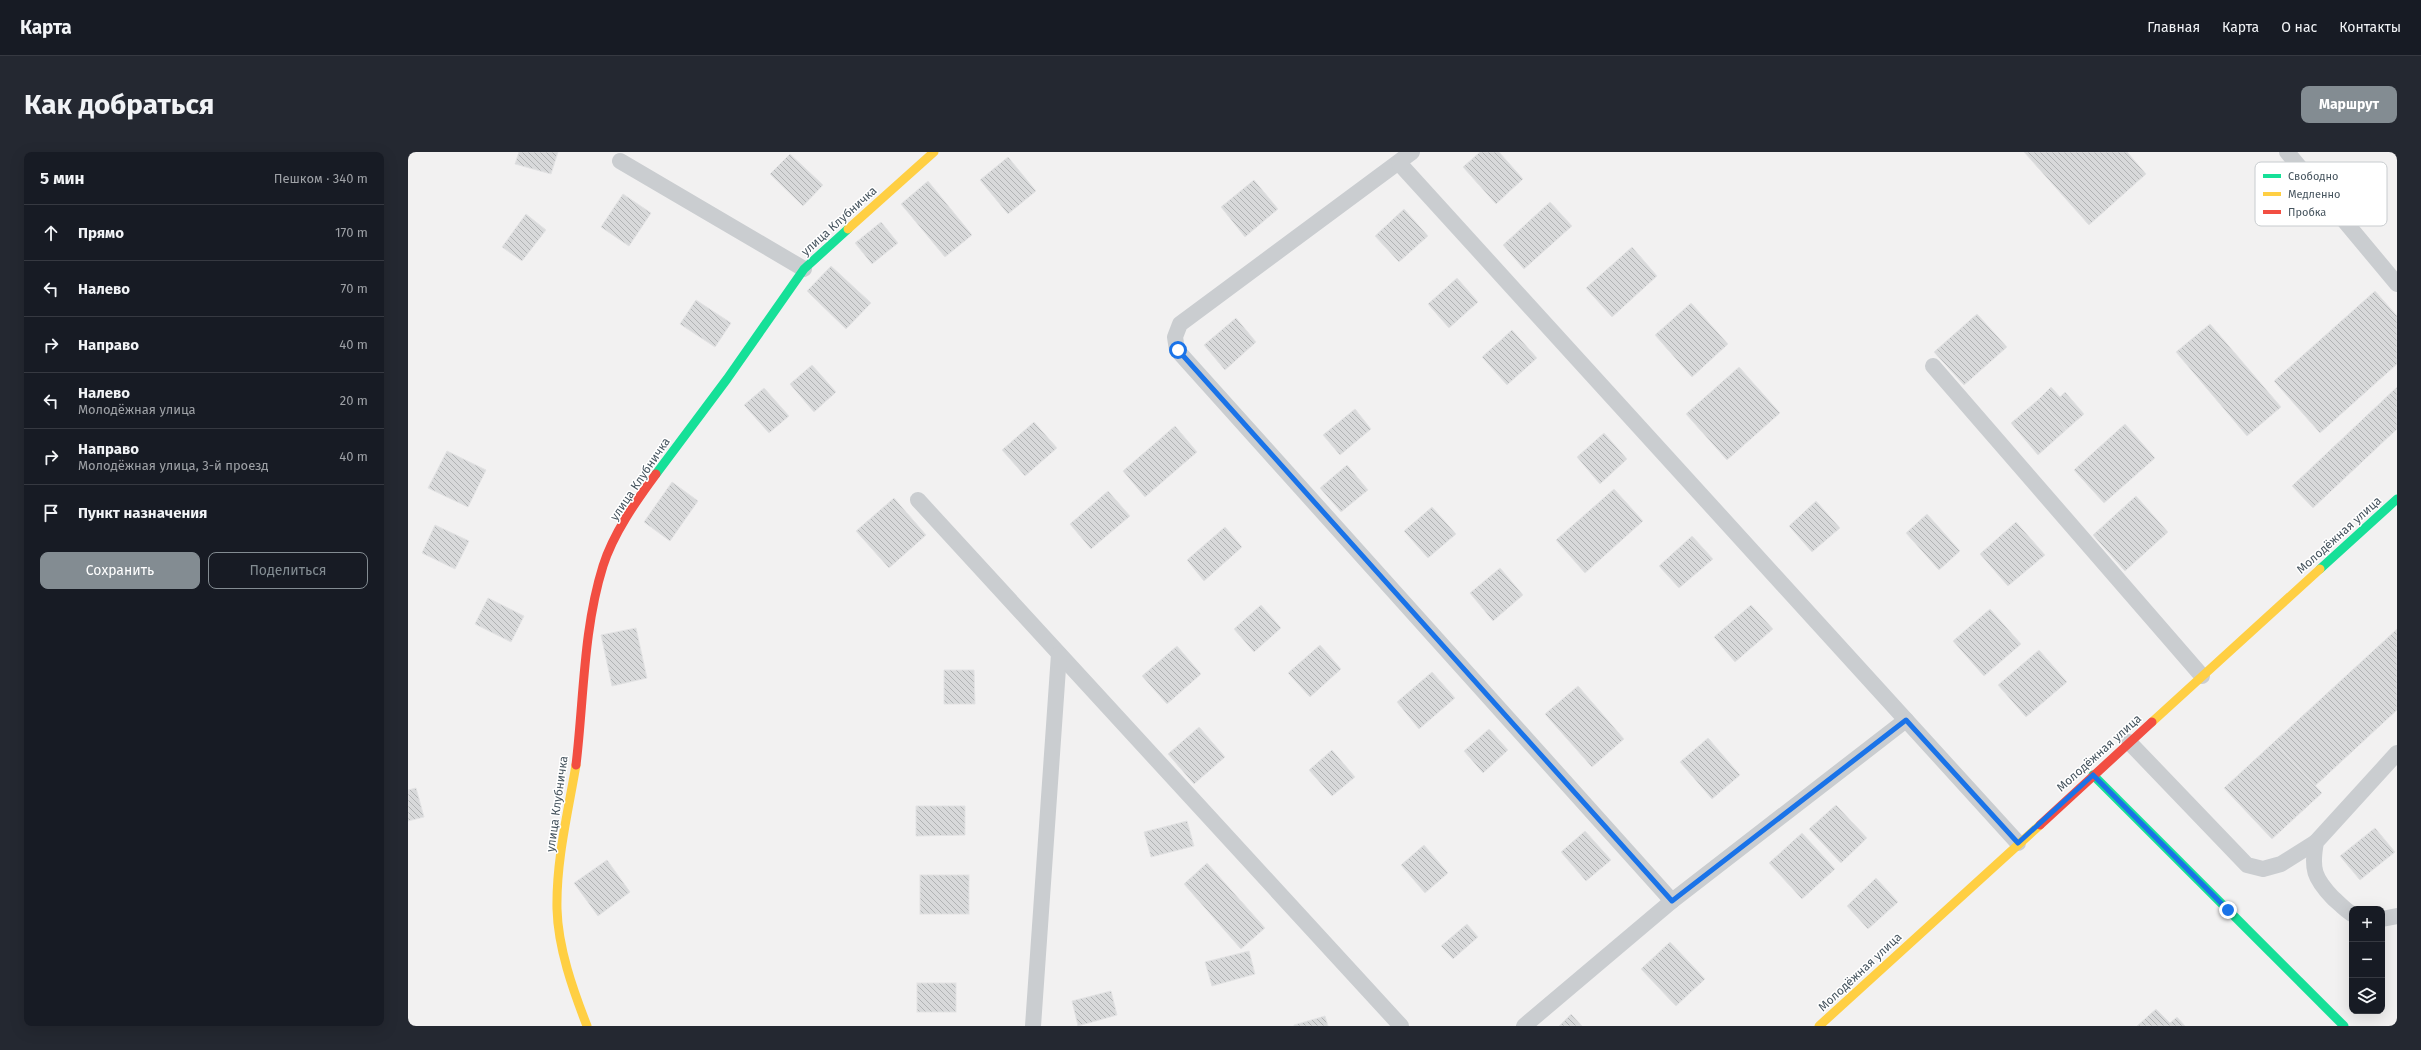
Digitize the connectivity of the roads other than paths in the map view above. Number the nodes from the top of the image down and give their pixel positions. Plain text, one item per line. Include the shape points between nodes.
1 (934, 152) edge
2 (1412, 152) edge
3 (2287, 152) edge
4 (620, 160) dead end
5 (2295, 162) edge
6 (1399, 163) junction
7 (2349, 226) edge
8 (804, 269) junction
9 (2397, 284) edge
10 (1932, 366) dead end
11 (2397, 499) edge
12 (918, 500) dead end
13 (1059, 654) junction
14 (2202, 676) junction
15 (1906, 720) junction
16 (2129, 742) junction
17 (2397, 754) edge
18 (2093, 775) junction
19 (2316, 842) junction
20 (2018, 843) junction
21 (1672, 901) junction
22 (2349, 911) edge
23 (2397, 916) edge
24 (2385, 918) edge
25 (587, 1026) edge
26 (1033, 1026) edge
27 (1401, 1026) edge
28 (1524, 1026) edge
29 (1819, 1026) edge
30 (2344, 1026) edge

1 - 8 street, улица Клубничка
2 - 6 lane
3 - 5 lane
4 - 8 lane
6 - 15 lane
6 - 21 lane via 1180,324 1175,337 1178,350
7 - 9 lane
8 - 25 street, улица Клубничка via 727,379 645,489 620,530 603,565 589,623 576,763 558,879 557,910 561,942 577,1001
10 - 14 lane
11 - 14 street, Молодёжная улица
12 - 13 lane
13 - 26 lane
13 - 27 lane
14 - 16 street, Молодёжная улица
15 - 20 lane
15 - 21 lane
16 - 18 street, Молодёжная улица
16 - 19 lane via 2247,865 2262,869 2281,864
17 - 19 lane
18 - 20 street, Молодёжная улица
18 - 30 street
19 - 22 lane via 2314,873 2320,885
20 - 29 street, Молодёжная улица
21 - 28 lane
23 - 24 lane

